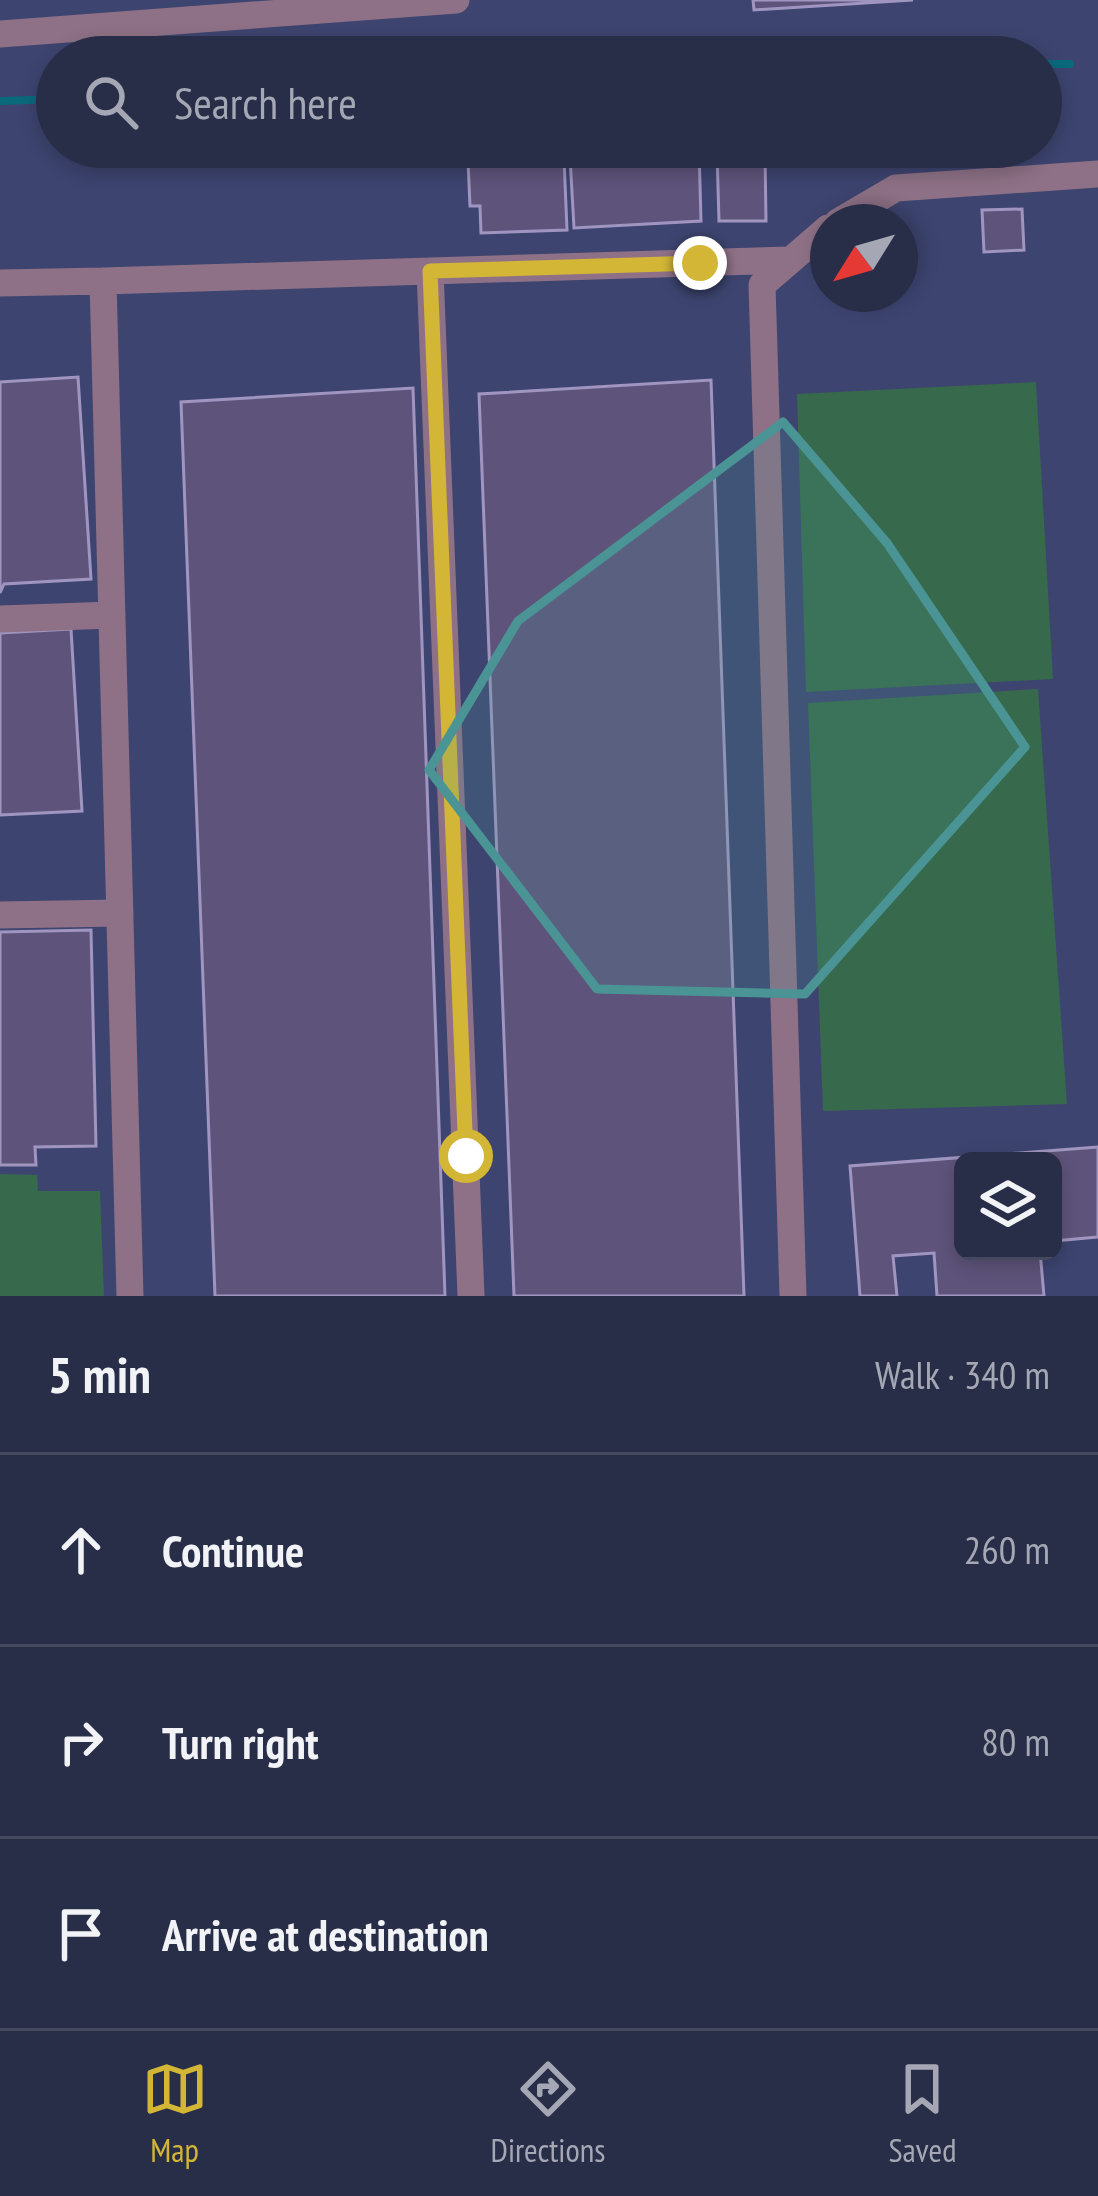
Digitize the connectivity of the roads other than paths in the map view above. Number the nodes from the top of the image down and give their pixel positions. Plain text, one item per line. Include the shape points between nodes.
1 (456, 0) edge
2 (94, 13) edge
3 (0, 34) edge
4 (1098, 173) edge
5 (869, 204) edge
6 (810, 243) edge
7 (790, 260) junction
8 (430, 271) junction
9 (104, 281) junction
10 (0, 283) edge
11 (112, 615) junction
12 (0, 620) edge
13 (120, 913) junction
14 (0, 915) edge
15 (130, 1296) edge
16 (471, 1296) edge
17 (794, 1296) edge

1 - 2 lane
2 - 3 lane
4 - 5 lane via 896,188
6 - 7 lane
7 - 8 lane
7 - 17 lane via 762,285
8 - 9 lane
8 - 16 lane
9 - 10 lane
9 - 11 lane
11 - 12 lane
11 - 13 lane
13 - 14 lane
13 - 15 lane

